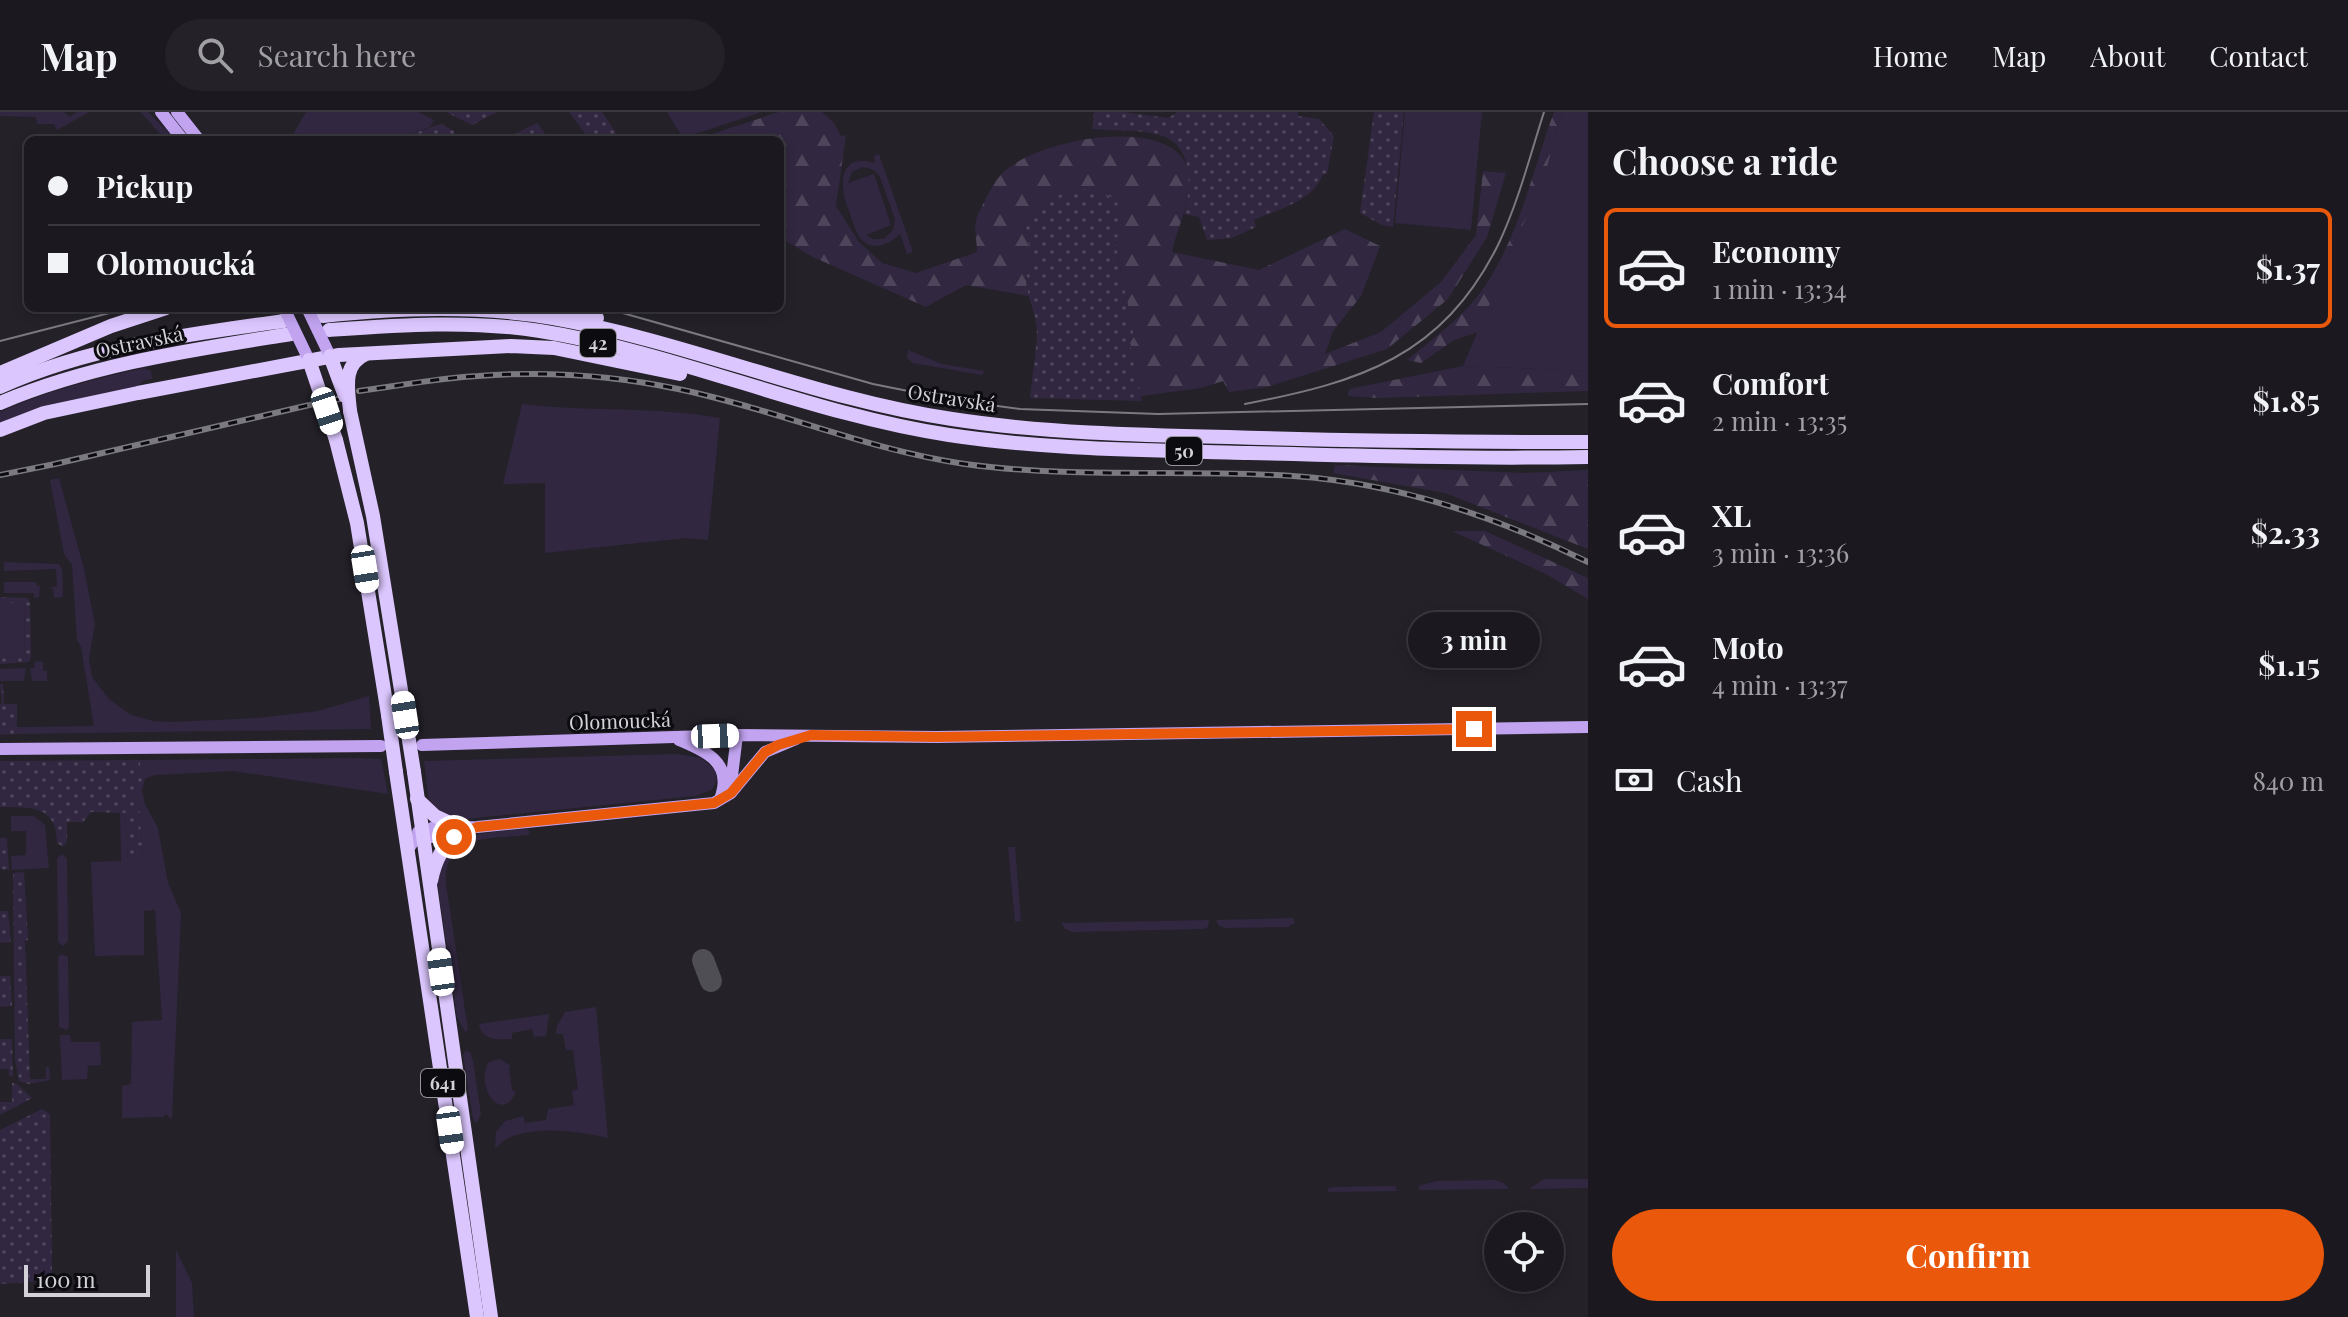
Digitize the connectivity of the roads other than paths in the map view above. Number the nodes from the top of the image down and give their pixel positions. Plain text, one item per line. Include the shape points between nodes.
1 (161, 112) edge
2 (177, 112) edge
3 (180, 136) edge
4 (196, 136) edge
5 (154, 312) edge
6 (309, 312) edge
7 (364, 312) edge
8 (512, 312) edge
9 (574, 312) edge
10 (323, 316) dead end
11 (286, 321) edge
12 (329, 330) dead end
13 (366, 354) junction
14 (330, 356) junction
15 (309, 360) junction
16 (738, 366) junction
17 (0, 373) edge
18 (0, 387) edge
19 (786, 396) junction
20 (0, 403) edge
21 (350, 411) junction
22 (0, 430) edge
23 (1588, 442) edge
24 (1588, 457) edge
25 (1588, 727) edge
26 (737, 735) junction
27 (811, 735) junction
28 (672, 738) junction
29 (422, 745) dead end
30 (381, 746) dead end
31 (0, 749) edge
32 (721, 795) junction
33 (417, 798) junction
34 (700, 806) junction
35 (404, 824) junction
36 (459, 829) junction
37 (422, 833) junction
38 (408, 849) junction
39 (430, 893) junction
40 (477, 1317) edge
41 (491, 1317) edge

1 - 3 main road
2 - 4 main road
5 - 17 highway
6 - 14 main road, bridge
7 - 10 highway, Ostravská / 42
8 - 16 highway, Ostravská / 42 via 600,328
9 - 16 highway, 42
11 - 15 main road, bridge
11 - 18 highway, Ostravská via 122,349
11 - 20 highway, Ostravská via 61,380
12 - 19 highway, Ostravská / 42 via 432,324 530,330 619,348
13 - 14 highway, 42, bridge
13 - 19 highway, 42 via 554,348
13 - 21 highway, bridge via 357,358 348,374
14 - 15 highway, 42, bridge
14 - 21 highway, 641, bridge
15 - 22 highway, 42 via 44,413
15 - 35 highway, 641, bridge via 357,523
16 - 23 highway, Ostravská / 50 via 914,412 1033,429 1305,440
19 - 24 highway, Ostravská / 50 via 922,430 1033,445
21 - 33 highway, 641, bridge via 373,516
25 - 27 main road, Olomoucká
26 - 27 main road, Olomoucká
26 - 28 main road, Olomoucká
26 - 32 main road via 732,776
27 - 34 main road via 765,752 731,793
28 - 29 main road, Olomoucká
28 - 32 main road via 716,760 724,782
30 - 31 main road
32 - 34 main road
33 - 36 highway
33 - 37 highway, 641
34 - 36 main road
35 - 37 main road
35 - 38 highway, 641
36 - 37 main road via 432,837
36 - 39 highway via 436,860
37 - 38 main road
37 - 39 highway, 641
38 - 40 highway, 641
39 - 41 highway, 641

